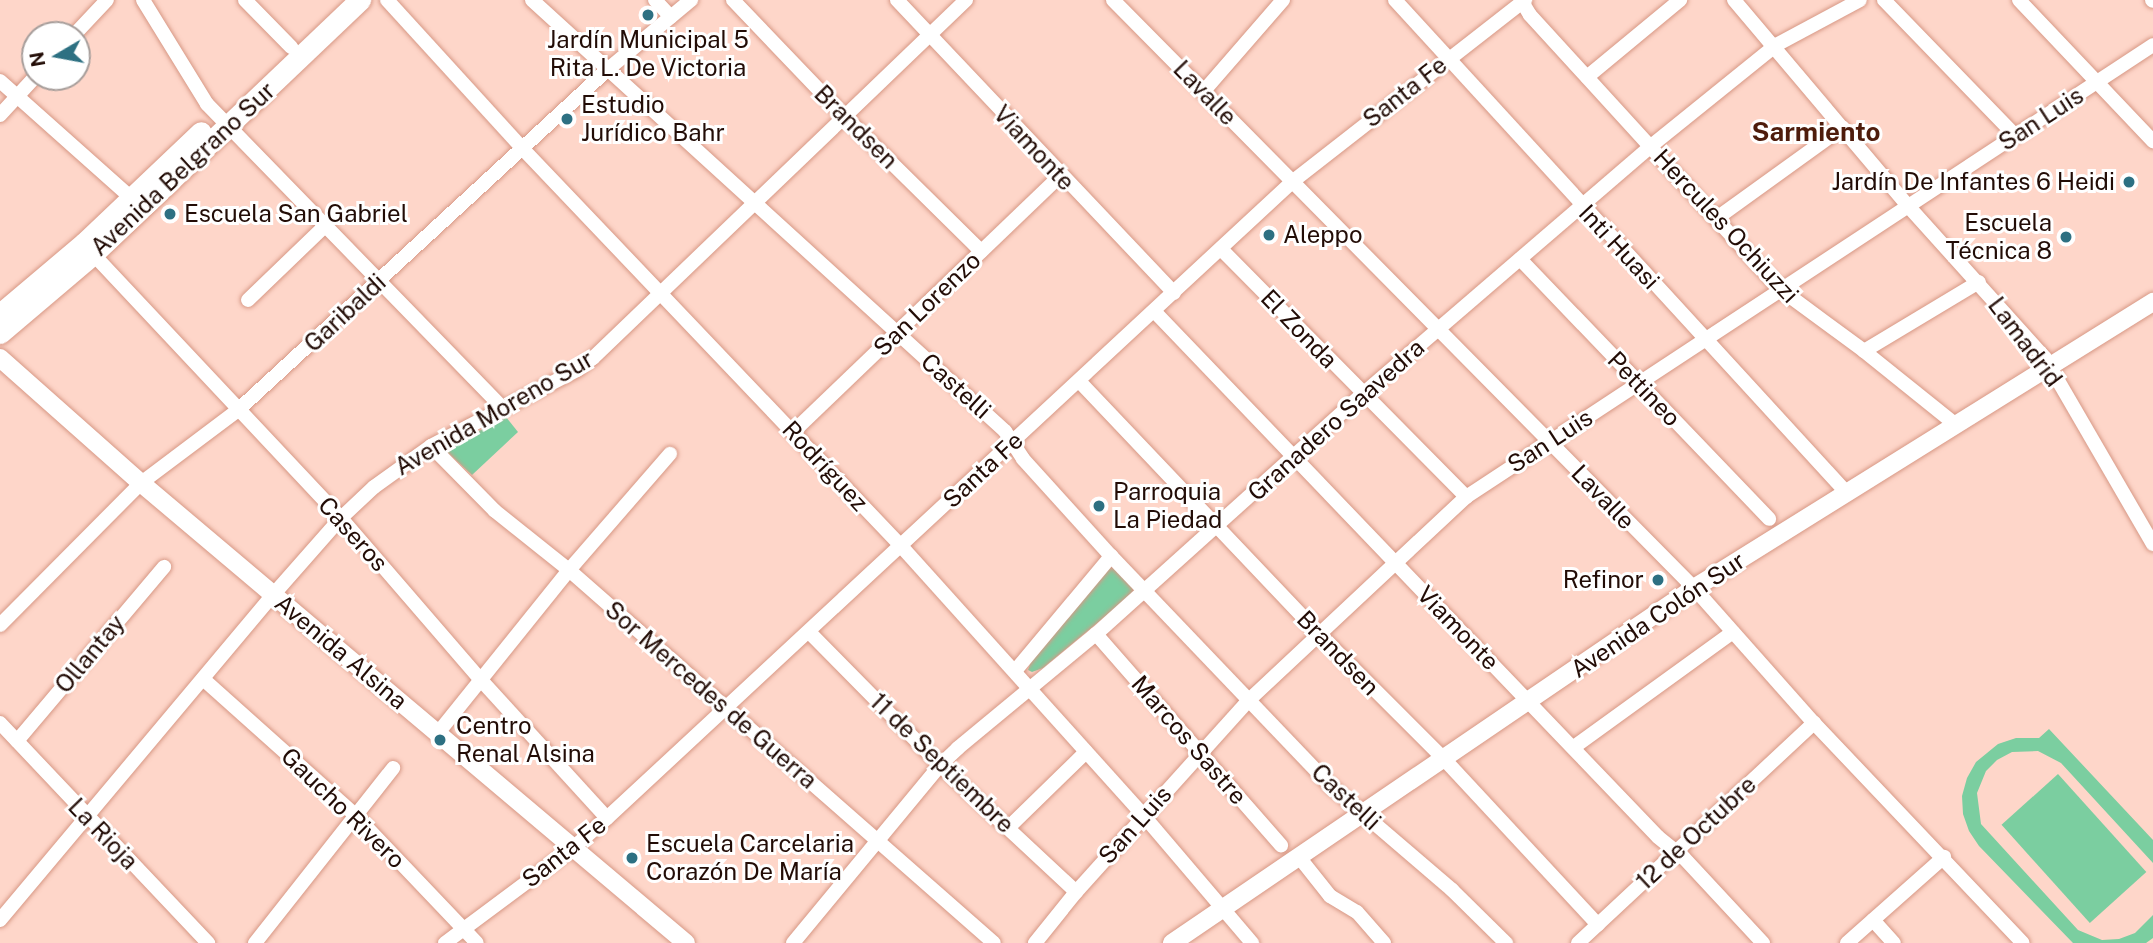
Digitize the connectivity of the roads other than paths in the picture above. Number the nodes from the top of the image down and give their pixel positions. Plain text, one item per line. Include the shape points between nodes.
1 (107, 0) edge
2 (143, 0) edge
3 (245, 0) edge
4 (341, 0) edge
5 (360, 0) edge
6 (387, 0) edge
7 (532, 0) edge
8 (656, 0) edge
9 (691, 0) edge
10 (733, 0) edge
11 (897, 0) edge
12 (966, 0) edge
13 (1114, 0) edge
14 (1283, 0) edge
15 (1395, 0) edge
16 (1680, 0) edge
17 (1734, 0) edge
18 (1860, 0) edge
19 (1884, 0) edge
20 (2019, 0) edge
21 (1523, 1) edge
22 (671, 18) junction
23 (87, 21) edge
24 (929, 34) junction
25 (2153, 45) edge
26 (1776, 46) junction
27 (290, 47) junction
28 (1448, 58) junction
29 (606, 71) junction
30 (1587, 77) junction
31 (0, 81) edge
32 (2098, 82) junction
33 (22, 91) edge
34 (1203, 92) junction
35 (18, 96) junction
36 (843, 115) junction
37 (0, 116) edge
38 (224, 119) junction
39 (1843, 127) junction
40 (2015, 135) junction
41 (2153, 141) edge
42 (1651, 146) junction
43 (523, 148) junction
44 (1060, 176) junction
45 (1292, 182) junction
46 (753, 202) junction
47 (137, 203) junction
48 (1580, 205) junction
49 (1909, 207) junction
50 (1717, 218) junction
51 (326, 226) junction
52 (1221, 249) junction
53 (981, 251) junction
54 (93, 254) junction
55 (1520, 259) junction
56 (379, 282) junction
57 (1979, 282) junction
58 (1780, 289) junction
59 (660, 293) junction
60 (1174, 293) junction
61 (248, 300) dead end
62 (2153, 302) edge
63 (1154, 311) junction
64 (0, 314) edge
65 (1438, 330) junction
66 (0, 333) edge
67 (898, 333) junction
68 (1705, 340) junction
69 (1864, 351) junction
70 (0, 358) edge
71 (2050, 368) junction
72 (1079, 381) junction
73 (1638, 383) junction
74 (1364, 393) junction
75 (503, 408) junction
76 (237, 411) junction
77 (1956, 425) junction
78 (793, 432) junction
79 (1549, 441) junction
80 (1013, 442) junction
81 (431, 446) junction
82 (670, 454) dead end
83 (1293, 457) junction
84 (141, 483) junction
85 (1846, 492) junction
86 (1466, 497) junction
87 (341, 518) junction
88 (1769, 519) dead end
89 (1217, 526) junction
90 (2153, 544) edge
91 (901, 546) junction
92 (1111, 555) junction
93 (1394, 564) junction
94 (164, 567) dead end
95 (569, 570) junction
96 (1694, 589) junction
97 (1144, 590) junction
98 (273, 596) junction
99 (0, 625) edge
100 (809, 632) junction
101 (1733, 632) junction
102 (1096, 634) junction
103 (1319, 634) junction
104 (1015, 671) junction
105 (203, 679) junction
106 (480, 679) junction
107 (1029, 687) junction
108 (1249, 700) junction
109 (1529, 702) junction
110 (726, 708) junction
111 (0, 723) edge
112 (1814, 723) junction
113 (438, 733) junction
114 (17, 741) junction
115 (1574, 747) junction
116 (1086, 752) junction
117 (1200, 753) junction
118 (1444, 759) junction
119 (940, 765) junction
120 (393, 768) dead end
121 (1362, 815) junction
122 (356, 816) junction
123 (1144, 816) junction
124 (86, 817) junction
125 (607, 818) junction
126 (1008, 828) junction
127 (877, 841) junction
128 (1281, 845) dead end
129 (574, 847) junction
130 (1675, 852) junction
131 (1298, 857) junction
132 (1944, 857) junction
133 (1076, 892) junction
134 (1221, 908) junction
135 (0, 920) edge
136 (1873, 920) junction
137 (1598, 925) junction
138 (464, 928) junction
139 (208, 943) edge
140 (255, 943) edge
141 (444, 943) edge
142 (477, 943) edge
143 (685, 943) edge
144 (793, 943) edge
145 (994, 943) edge
146 (1035, 943) edge
147 (1172, 943) edge
148 (1252, 943) edge
149 (1384, 943) edge
150 (1506, 943) edge
151 (1578, 943) edge
152 (1763, 943) edge
153 (1847, 943) edge
154 (1894, 943) edge
155 (2023, 943) edge

1 - 23 street
2 - 38 street via 208,104
3 - 27 street
4 - 27 highway, Avenida Belgrano Sur
5 - 38 highway, Avenida Belgrano Sur
6 - 43 street, Rodríguez
7 - 29 street, Castelli
8 - 22 street
9 - 22 street, Garibaldi
10 - 36 street, Brandsen
11 - 24 street, Viamonte
12 - 24 street, Avenida Moreno Sur
13 - 34 street, Lavalle
14 - 34 street
15 - 28 street, Inti Huasi
16 - 30 street
17 - 26 street, Lamadrid
18 - 26 street, Granadero Saavedra
19 - 40 street
20 - 32 street
21 - 28 street, Santa Fe
21 - 30 street, Hercules Ochiuzzi via 1530,15
22 - 29 street, Garibaldi
24 - 36 street, Avenida Moreno Sur
24 - 44 street, Viamonte
25 - 32 street, San Luis
26 - 39 street, Lamadrid
26 - 42 street, Granadero Saavedra
27 - 38 highway, Avenida Belgrano Sur
28 - 45 street, Santa Fe
28 - 48 street, Inti Huasi
29 - 43 street, Garibaldi
29 - 46 street, Castelli
30 - 42 street, Hercules Ochiuzzi
31 - 35 street
32 - 40 street, San Luis
32 - 41 street
33 - 35 street
34 - 45 street, Lavalle
35 - 37 street
35 - 47 street
36 - 46 street, Avenida Moreno Sur
36 - 53 street, Brandsen
38 - 47 highway, Avenida Belgrano Sur
38 - 51 street
39 - 49 street, Lamadrid
39 - 50 street
40 - 49 street, San Luis
42 - 48 street, Granadero Saavedra
42 - 50 street, Hercules Ochiuzzi
43 - 56 street, Garibaldi
43 - 59 street, Rodríguez
44 - 53 street, San Lorenzo
44 - 60 street, Viamonte
45 - 52 street, Santa Fe
45 - 65 street, Lavalle
46 - 59 street, Avenida Moreno Sur
46 - 67 street, Castelli
47 - 54 highway, Avenida Belgrano Sur
47 - 64 highway, Avenida Belgrano Sur
48 - 55 street, Granadero Saavedra
48 - 68 street, Inti Huasi
49 - 57 street, Lamadrid
49 - 58 street, San Luis
50 - 58 street, Hercules Ochiuzzi
51 - 56 street
51 - 61 street
52 - 60 street, Santa Fe
52 - 74 street, El Zonda
53 - 67 street, San Lorenzo
54 - 66 highway, Avenida Belgrano Sur
54 - 76 street, Caseros
55 - 65 street, Granadero Saavedra
55 - 73 street, Pettineo
56 - 75 street
56 - 76 street, Garibaldi
57 - 69 street
57 - 71 street, Lamadrid
58 - 68 street, San Luis
58 - 69 street, Hercules Ochiuzzi
59 - 75 street, Avenida Moreno Sur via 584,365
59 - 78 street, Rodríguez
60 - 63 street, Santa Fe
62 - 71 main road, Avenida Colón Sur
63 - 72 street, Santa Fe
63 - 83 street, Viamonte
65 - 74 street, Granadero Saavedra
65 - 79 street, Lavalle
67 - 78 street, San Lorenzo
67 - 80 street, Castelli
68 - 73 street, San Luis
68 - 85 street, Inti Huasi
69 - 77 street, Hercules Ochiuzzi
70 - 84 main road, Avenida Alsina
71 - 77 main road, Avenida Colón Sur
71 - 90 street, Lamadrid
72 - 80 street, Santa Fe
72 - 89 street, Brandsen
73 - 79 street, San Luis
73 - 88 street, Pettineo
74 - 83 street, Granadero Saavedra
74 - 86 street, El Zonda
75 - 81 street, Avenida Moreno Sur
76 - 84 street, Garibaldi
76 - 87 street, Caseros
77 - 85 main road, Avenida Colón Sur
78 - 91 street, Rodríguez
79 - 86 street, San Luis
79 - 96 street, Lavalle
80 - 91 street, Santa Fe
80 - 92 street, Castelli via 1023,459
81 - 87 street, Avenida Moreno Sur via 374,486
81 - 95 street, Sor Mercedes de Guerra via 495,511
82 - 95 street
83 - 89 street, Granadero Saavedra
83 - 93 street, Viamonte
84 - 98 main road, Avenida Alsina
84 - 99 street, Garibaldi
85 - 96 main road, Avenida Colón Sur
86 - 93 street, San Luis
87 - 98 street, Avenida Moreno Sur
87 - 106 street, Caseros
89 - 97 street, Granadero Saavedra
89 - 103 street, Brandsen
91 - 100 street, Santa Fe
91 - 104 street, Rodríguez
92 - 97 street, Castelli
92 - 104 street
93 - 103 street, San Luis
93 - 109 street, Viamonte
94 - 114 street, Ollantay
95 - 106 street
95 - 110 street, Sor Mercedes de Guerra
96 - 101 street, Lavalle
96 - 109 main road, Avenida Colón Sur
97 - 102 street, Granadero Saavedra
97 - 108 street, Castelli
98 - 105 street, Avenida Moreno Sur
98 - 113 main road, Avenida Alsina
100 - 110 street, Santa Fe
100 - 119 street, 11 de Septiembre
101 - 112 street, Lavalle
101 - 115 street
102 - 107 street, Granadero Saavedra
102 - 117 street, Marcos Sastre
103 - 108 street, San Luis
103 - 118 street, Brandsen
104 - 107 street, Rodríguez
105 - 122 street, Gaucho Rivero
105 - 124 street, Avenida Moreno Sur
106 - 113 street
106 - 125 street, Caseros
107 - 116 street, Rodríguez
107 - 119 street, Granadero Saavedra
108 - 117 street, San Luis
108 - 121 street, Castelli
109 - 115 street, Viamonte
109 - 118 main road, Avenida Colón Sur
110 - 125 street, Santa Fe
110 - 127 street, Sor Mercedes de Guerra
111 - 114 street, La Rioja
112 - 130 street, 12 de Octubre
112 - 132 street, Lavalle
113 - 129 main road, Avenida Alsina
114 - 124 street, La Rioja
115 - 130 street, Viamonte
116 - 123 street, Rodríguez
116 - 126 street
117 - 123 street, San Luis
117 - 128 street, Marcos Sastre
118 - 121 main road, Avenida Colón Sur
118 - 137 street, Brandsen
119 - 126 street, 11 de Septiembre
119 - 127 street, Granadero Saavedra
120 - 122 street
121 - 131 main road, Avenida Colón Sur
121 - 150 street, Castelli via 1452,890
122 - 138 street, Gaucho Rivero
122 - 140 street
123 - 133 street, San Luis
123 - 134 street, Rodríguez
124 - 135 street, Avenida Moreno Sur
124 - 139 street, La Rioja
125 - 129 street, Santa Fe
126 - 133 street, 11 de Septiembre
127 - 144 street, Granadero Saavedra
127 - 145 street, Sor Mercedes de Guerra
129 - 138 street, Santa Fe
129 - 143 main road, Avenida Alsina
130 - 137 street, 12 de Octubre
130 - 152 street, Viamonte
131 - 134 main road, Avenida Colón Sur
131 - 149 street via 1329,896 1357,912
132 - 136 street
132 - 155 street, Lavalle
133 - 146 street, San Luis
134 - 147 main road, Avenida Colón Sur
134 - 148 street, Rodríguez
136 - 153 street
136 - 154 street
137 - 151 street, 12 de Octubre
138 - 141 street, Santa Fe
138 - 142 street, Gaucho Rivero

